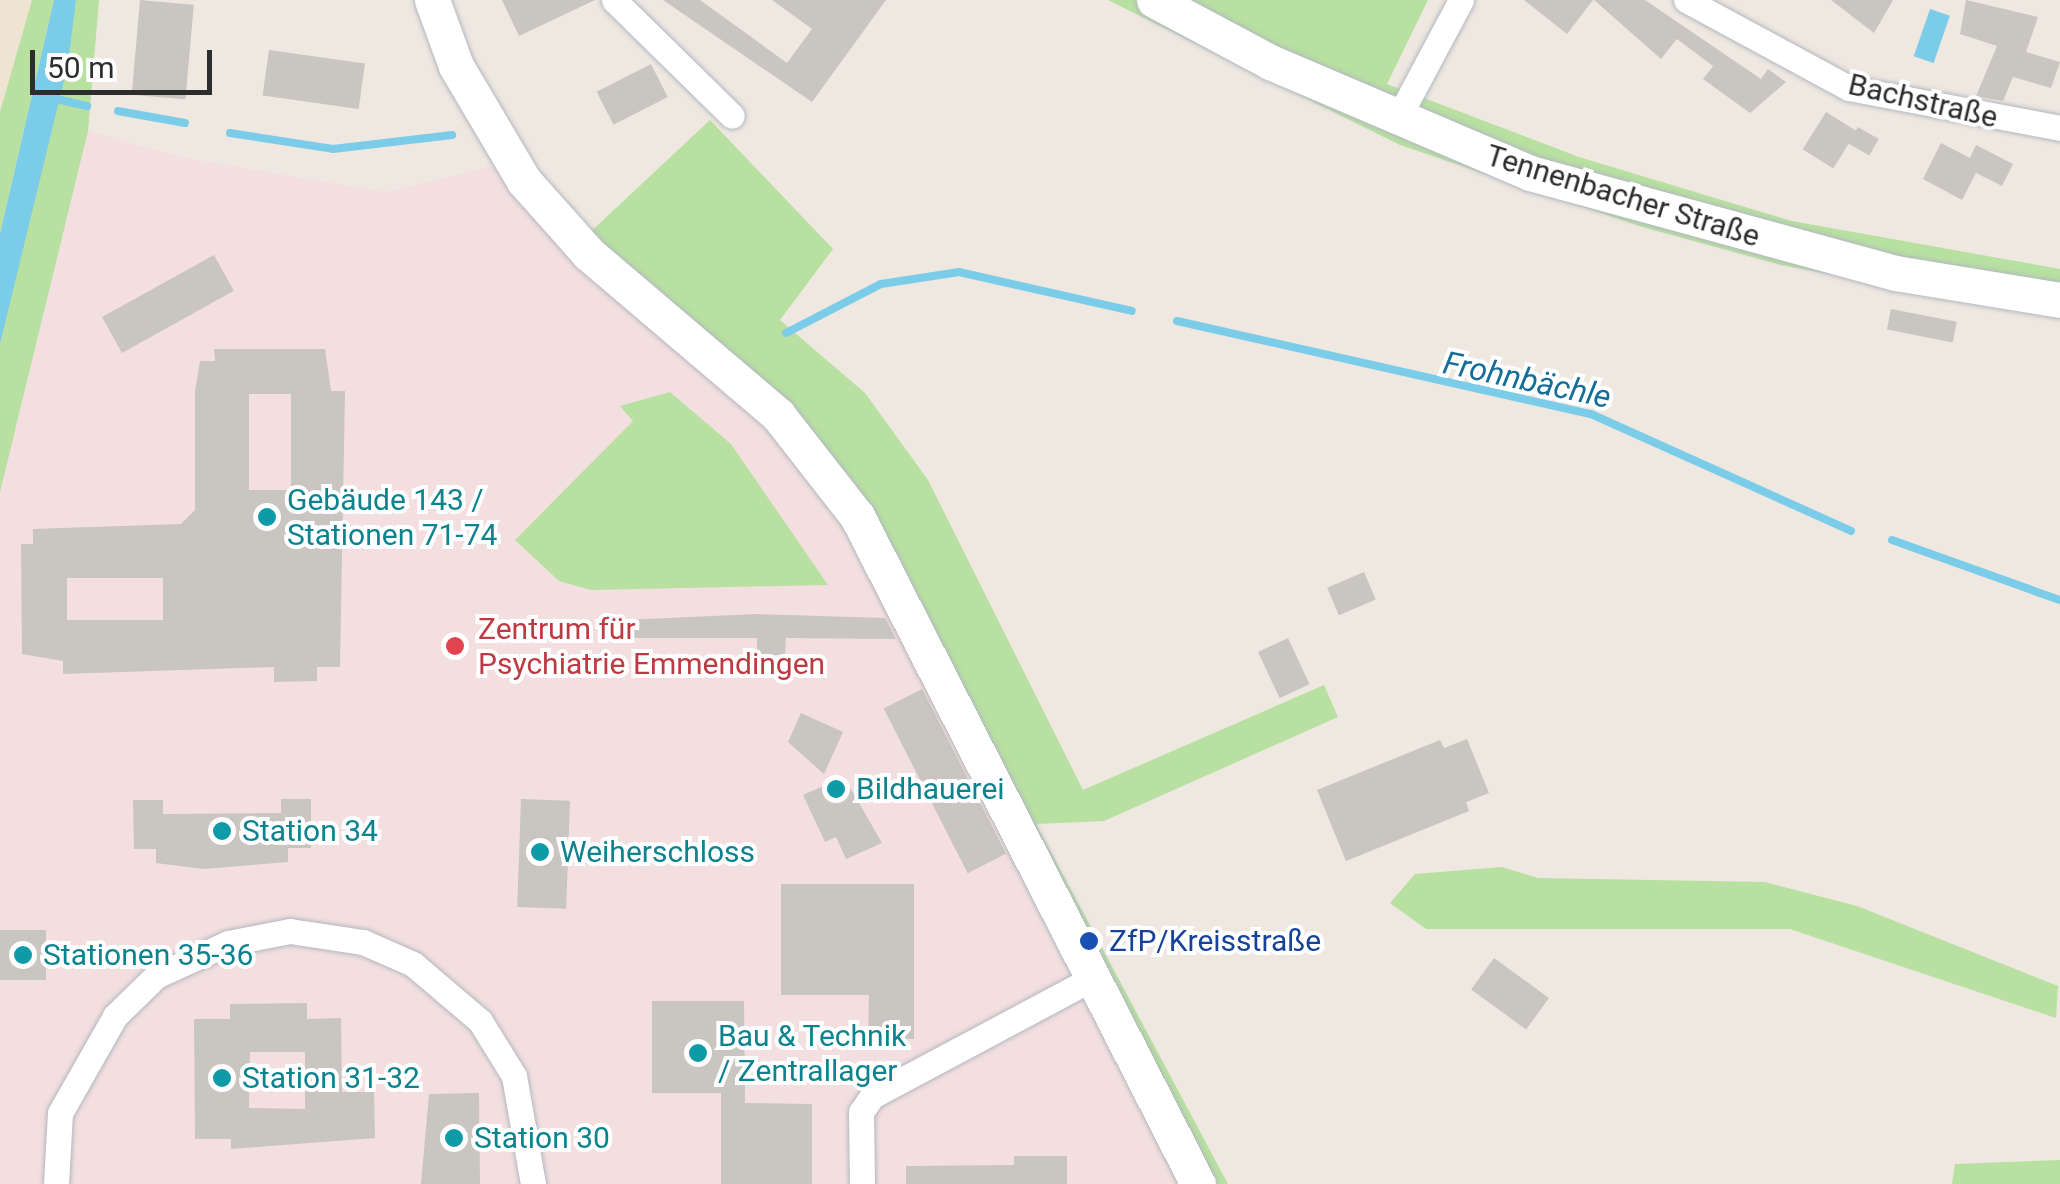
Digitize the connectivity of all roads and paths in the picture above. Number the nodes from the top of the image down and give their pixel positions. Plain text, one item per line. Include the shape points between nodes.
1 (432, 0) edge
2 (614, 0) edge
3 (1154, 0) edge
4 (1461, 0) edge
5 (1686, 0) edge
6 (732, 116) dead end
7 (1398, 118) junction
8 (2060, 128) edge
9 (2060, 300) edge
10 (1087, 981) junction
11 (56, 1184) edge
12 (533, 1184) edge
13 (862, 1184) edge
14 (1198, 1184) edge

1 - 10 street via 456,66 524,181 589,254 778,415 857,516
2 - 6 street
3 - 7 street, Tennenbacher Straße
4 - 7 street
5 - 8 street, Bachstraße via 1849,88
7 - 9 street, Tennenbacher Straße via 1530,173 1741,234 1896,274
10 - 13 street via 872,1096 861,1112
10 - 14 street
11 - 12 street via 60,1112 115,1016 156,976 228,944 290,931 363,942 413,964 480,1021 514,1076

